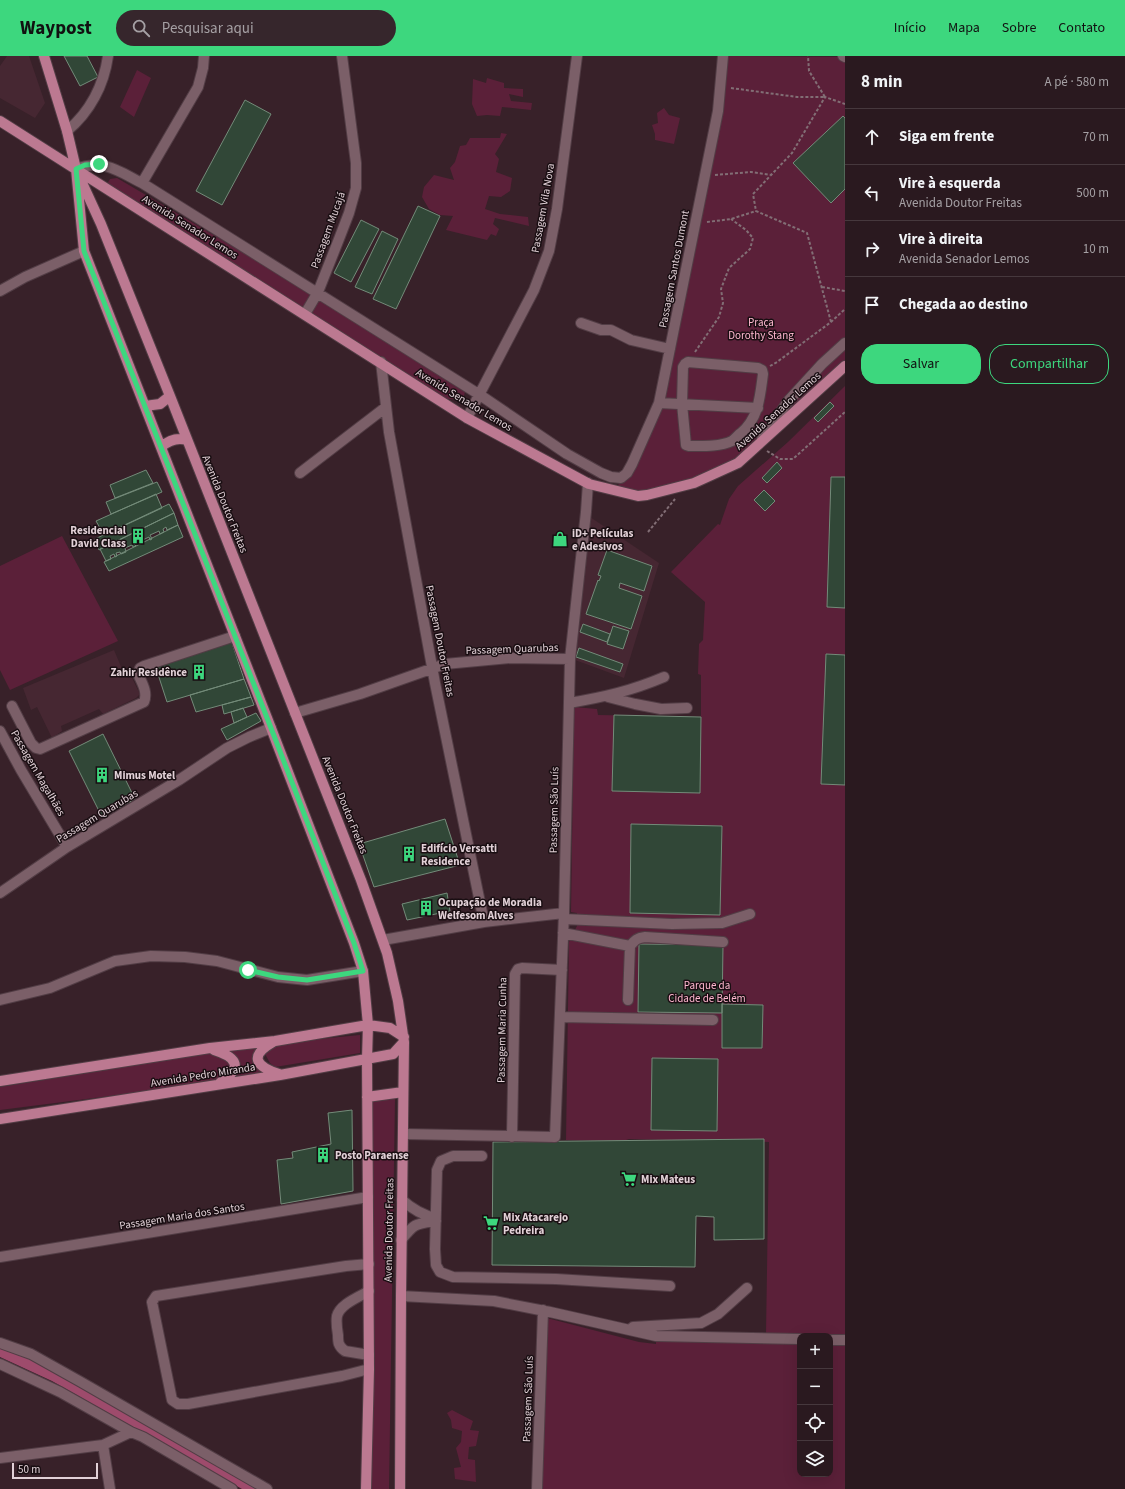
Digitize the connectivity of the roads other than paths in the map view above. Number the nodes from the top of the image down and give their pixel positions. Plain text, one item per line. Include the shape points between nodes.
1 (44, 56) edge
2 (108, 56) edge
3 (204, 56) edge
4 (342, 56) edge
5 (577, 56) edge
6 (723, 56) edge
7 (0, 122) edge
8 (67, 131) junction
9 (76, 169) junction
10 (142, 183) junction
11 (84, 251) junction
12 (0, 291) edge
13 (318, 292) junction
14 (305, 314) junction
15 (581, 323) dead end
16 (845, 343) edge
17 (670, 350) junction
18 (381, 362) junction
19 (845, 366) edge
20 (480, 394) junction
21 (170, 396) junction
22 (659, 403) junction
23 (682, 404) junction
24 (145, 406) junction
25 (386, 407) junction
26 (758, 408) junction
27 (467, 418) junction
28 (187, 440) junction
29 (161, 447) junction
30 (754, 450) junction
31 (300, 473) dead end
32 (621, 478) joint
33 (588, 484) junction
34 (235, 636) junction
35 (570, 659) junction
36 (432, 668) junction
37 (664, 677) dead end
38 (608, 696) junction
39 (569, 703) junction
40 (12, 706) dead end
41 (687, 708) dead end
42 (295, 713) junction
43 (271, 728) junction
44 (0, 731) edge
45 (67, 847) junction
46 (0, 893) edge
47 (750, 914) dead end
48 (564, 916) junction
49 (484, 922) junction
50 (563, 933) junction
51 (383, 940) junction
52 (723, 942) dead end
53 (630, 946) junction
54 (562, 970) junction
55 (363, 971) junction
56 (0, 1000) edge
57 (628, 1000) dead end
58 (560, 1017) junction
59 (713, 1020) dead end
60 (368, 1025) junction
61 (404, 1040) junction
62 (275, 1041) junction
63 (210, 1048) junction
64 (367, 1059) junction
65 (280, 1075) junction
66 (0, 1081) edge
67 (216, 1085) junction
68 (403, 1092) junction
69 (367, 1097) junction
70 (0, 1119) edge
71 (403, 1134) junction
72 (512, 1137) junction
73 (482, 1156) dead end
74 (368, 1197) junction
75 (402, 1200) junction
76 (435, 1219) junction
77 (401, 1240) junction
78 (0, 1257) edge
79 (369, 1264) junction
80 (670, 1286) dead end
81 (747, 1288) dead end
82 (369, 1291) junction
83 (401, 1296) junction
84 (543, 1310) junction
85 (614, 1327) junction
86 (797, 1339) edge
87 (833, 1340) edge
88 (845, 1340) edge
89 (0, 1343) edge
90 (369, 1355) junction
91 (0, 1364) edge
92 (369, 1369) junction
93 (152, 1423) junction
94 (131, 1432) junction
95 (143, 1437) junction
96 (103, 1445) junction
97 (0, 1458) edge
98 (110, 1489) edge
99 (232, 1489) edge
100 (267, 1489) edge
101 (366, 1489) edge
102 (400, 1489) edge
103 (537, 1489) edge

1 - 8 main road, Avenida Doutor Freitas
2 - 8 street via 99,89 85,112
3 - 10 street via 198,87
4 - 13 street, Passagem Mucajá via 356,163 356,188 349,213
5 - 20 street, Passagem Vila Nova via 549,251 534,290
6 - 17 street, Passagem Santos Dumont via 718,111
7 - 9 main road, Avenida Senador Lemos
8 - 9 main road, Avenida Doutor Freitas
9 - 10 street, Avenida Senador Lemos via 99,164
9 - 11 main road, Avenida Doutor Freitas
9 - 14 main road, Avenida Senador Lemos
9 - 21 main road, Avenida Doutor Freitas via 101,224
10 - 13 street, Avenida Senador Lemos
11 - 12 street
11 - 24 main road, Avenida Doutor Freitas
13 - 14 street, Passagem Mucajá
13 - 20 street, Avenida Senador Lemos
14 - 18 main road, Avenida Senador Lemos
15 - 17 street via 601,330 611,330 631,340
16 - 30 street via 789,400
17 - 22 street, Passagem Santos Dumont
18 - 25 street, Passagem Doutor Freitas
18 - 27 main road, Avenida Senador Lemos
19 - 30 main road, Avenida Senador Lemos
20 - 27 street, Passagem Vila Nova
20 - 32 street, Avenida Senador Lemos via 567,454 610,477
21 - 24 main road via 160,404
21 - 28 main road, Avenida Doutor Freitas
22 - 23 street
22 - 32 street, Passagem Santos Dumont via 627,474
23 - 26 street
23 - 26 street via 685,441 689,446 732,441 752,421
23 - 26 street via 683,367 688,362 762,370
24 - 29 main road, Avenida Doutor Freitas
25 - 31 street
25 - 36 street, Passagem Doutor Freitas
27 - 33 main road, Avenida Senador Lemos
28 - 29 main road via 171,440
28 - 42 main road, Avenida Doutor Freitas
29 - 34 main road, Avenida Doutor Freitas
30 - 33 main road, Avenida Senador Lemos via 738,464 694,483 647,495 638,496
33 - 35 street, Passagem São Luís
34 - 40 street via 140,668 138,674 146,692 144,702 40,749 31,743
34 - 43 main road, Avenida Doutor Freitas
35 - 36 street, Passagem Quarubas via 510,658 444,664
35 - 39 street, Passagem São Luís
36 - 42 street, Passagem Quarubas via 360,694
36 - 49 street, Passagem Doutor Freitas
37 - 38 street via 641,687
38 - 39 street
38 - 41 street via 662,709
39 - 48 street, Passagem São Luís
42 - 51 main road, Avenida Doutor Freitas
43 - 45 street, Passagem Quarubas via 227,748
43 - 55 main road, Avenida Doutor Freitas
44 - 45 street, Passagem Magalhães
45 - 46 street, Passagem Quarubas
47 - 48 street via 722,923 672,924
48 - 49 street
48 - 50 street, Passagem São Luís
49 - 51 street
50 - 53 street
50 - 54 street, Passagem São Luís
51 - 61 main road, Avenida Doutor Freitas
52 - 53 street via 645,937 635,940
53 - 57 street
54 - 58 street, Passagem São Luís
54 - 72 street, Passagem Maria Cunha via 522,968 515,974
55 - 56 street via 307,980 278,977 217,961 152,956 115,961 50,988
55 - 60 main road, Avenida Doutor Freitas
58 - 59 street
58 - 72 street, Passagem São Luís via 555,1137
60 - 61 main road via 390,1028
60 - 62 main road
60 - 64 main road, Avenida Doutor Freitas
61 - 64 main road, Avenida Pedro Miranda via 393,1054
61 - 68 main road, Avenida Doutor Freitas
62 - 63 main road
62 - 65 main road via 263,1048 258,1059 265,1070
63 - 66 main road
63 - 67 main road via 226,1054 235,1064 230,1076
64 - 65 main road, Avenida Pedro Miranda
64 - 69 main road, Avenida Doutor Freitas
65 - 67 main road, Avenida Pedro Miranda
67 - 70 main road, Avenida Pedro Miranda
68 - 69 main road
68 - 71 main road, Avenida Doutor Freitas
69 - 74 main road, Avenida Doutor Freitas
71 - 72 street
71 - 75 main road, Avenida Doutor Freitas
73 - 76 street via 453,1156 441,1161 437,1170
74 - 78 street, Passagem Maria dos Santos
74 - 79 main road, Avenida Doutor Freitas
75 - 76 street
75 - 77 main road, Avenida Doutor Freitas
76 - 77 street via 418,1223
76 - 80 street via 436,1265 440,1272 453,1277 556,1279
77 - 83 main road, Avenida Doutor Freitas
79 - 82 main road, Avenida Doutor Freitas
79 - 92 street via 156,1296 152,1302 172,1400 178,1404 304,1383
81 - 85 street via 718,1314 701,1323
82 - 90 main road, Avenida Doutor Freitas
82 - 90 street via 342,1307 337,1320 338,1345 341,1349
83 - 84 street via 494,1301
83 - 102 main road, Avenida Doutor Freitas
84 - 85 street
84 - 103 street, Passagem São Luís
85 - 86 street via 656,1336
87 - 88 street
89 - 93 street via 30,1354
90 - 92 main road, Avenida Doutor Freitas
91 - 94 street via 60,1392
92 - 101 main road, Avenida Doutor Freitas
93 - 95 street
93 - 100 street
94 - 95 street
94 - 96 street
95 - 99 street
96 - 97 street
96 - 98 street

